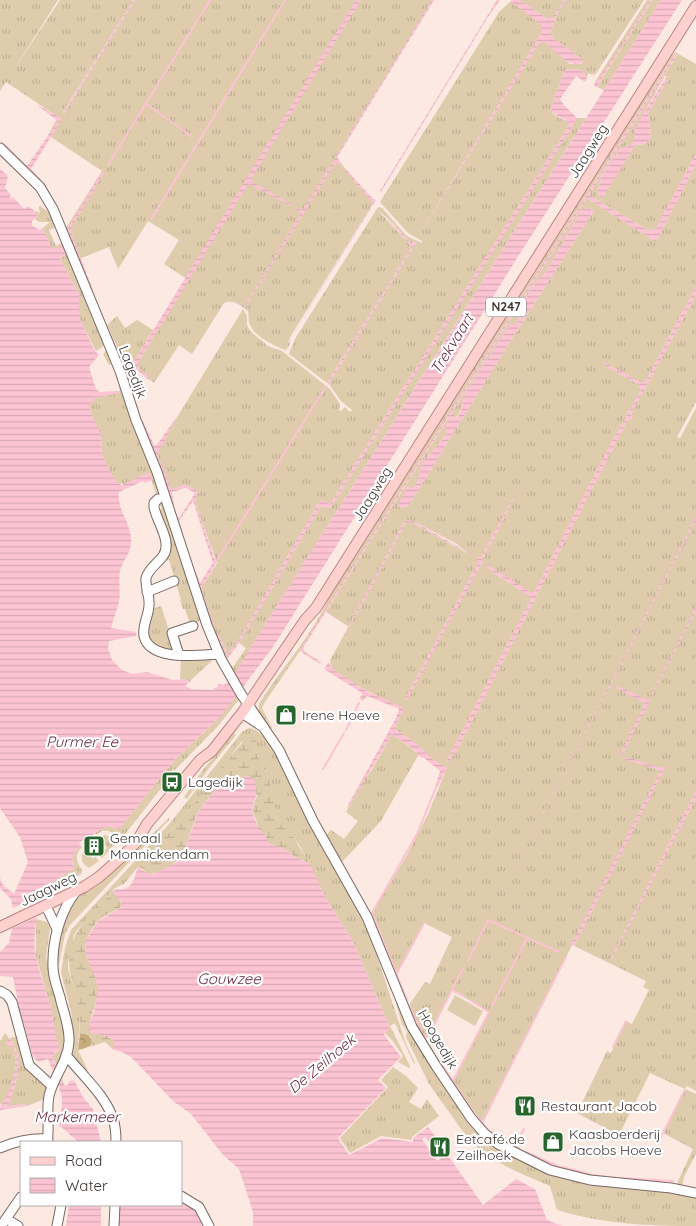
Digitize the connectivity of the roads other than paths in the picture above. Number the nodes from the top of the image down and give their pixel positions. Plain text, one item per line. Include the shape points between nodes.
1 (696, 6) edge
2 (0, 148) edge
3 (158, 499) dead end
4 (174, 581) dead end
5 (147, 592) junction
6 (193, 626) dead end
7 (219, 654) junction
8 (179, 655) junction
9 (245, 709) junction
10 (77, 890) junction
11 (56, 901) junction
12 (44, 907) junction
13 (59, 925) junction
14 (2, 926) edge
15 (0, 991) edge
16 (66, 1055) junction
17 (54, 1083) junction
18 (47, 1141) edge
19 (116, 1141) edge
20 (0, 1148) edge
21 (696, 1193) edge
22 (182, 1197) edge
23 (20, 1198) edge
24 (61, 1206) edge
25 (115, 1206) edge
26 (3, 1222) edge
27 (18, 1226) edge
28 (57, 1226) edge
29 (114, 1226) edge
30 (208, 1226) edge

1 - 9 main road, Jaagweg / N247 via 316,608
2 - 7 street, Lagedijk via 40,187 61,227 122,376
3 - 5 street via 154,507 166,549 147,574
4 - 5 street
5 - 8 street via 150,606 144,628 146,640 157,650
6 - 8 street via 172,632
7 - 8 street
7 - 9 street, Lagedijk via 241,694
9 - 10 main road, Jaagweg / N247 via 147,824 137,841 106,871
9 - 21 street, Hoogedijk via 279,750 312,822 366,917 412,1027 484,1134 550,1170 590,1180
10 - 11 main road, Jaagweg / N247
10 - 13 street
11 - 12 main road, Jaagweg / N247
11 - 13 street via 60,911
12 - 13 street
12 - 14 main road, Jaagweg / N247
13 - 16 street via 53,969 67,1026 69,1042
15 - 17 street via 12,1002 31,1068
16 - 17 street
16 - 19 street via 104,1101 116,1127
17 - 18 street via 49,1097
18 - 20 street via 35,1138 14,1141
22 - 30 street via 199,1207
23 - 26 street
24 - 28 street
25 - 29 street
26 - 27 street

